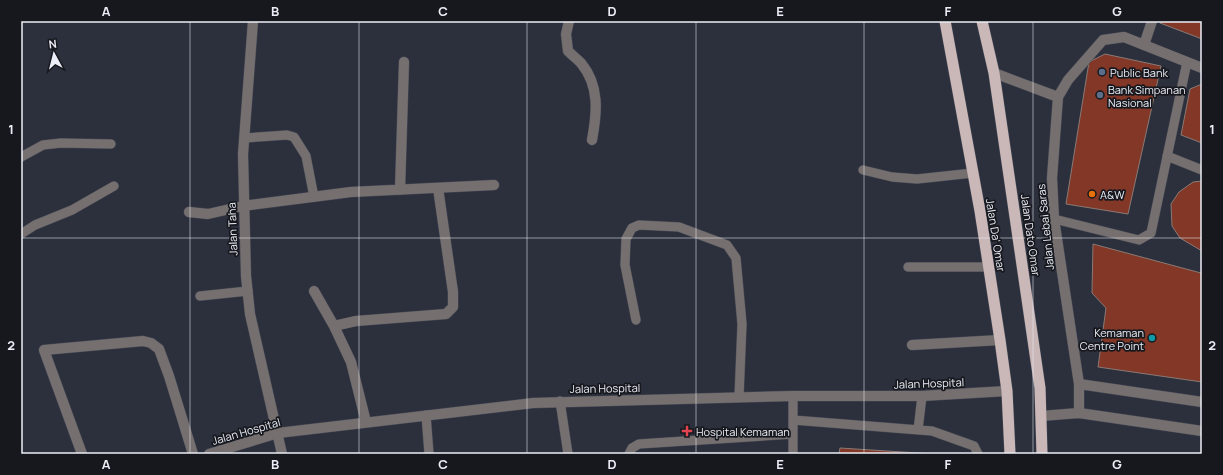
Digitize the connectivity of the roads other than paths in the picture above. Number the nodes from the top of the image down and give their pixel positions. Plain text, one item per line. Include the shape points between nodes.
1 (253, 21) edge
2 (570, 21) edge
3 (945, 21) edge
4 (982, 21) edge
5 (1152, 21) edge
6 (1144, 45) junction
7 (404, 62) dead end
8 (1186, 62) junction
9 (1202, 68) edge
10 (994, 73) junction
11 (1058, 98) junction
12 (244, 138) junction
13 (592, 140) dead end
14 (111, 144) dead end
15 (1167, 156) junction
16 (21, 157) edge
17 (864, 170) dead end
18 (1202, 170) edge
19 (973, 173) junction
20 (494, 185) dead end
21 (114, 186) dead end
22 (438, 188) junction
23 (400, 190) junction
24 (314, 197) junction
25 (243, 206) junction
26 (189, 212) dead end
27 (1054, 219) junction
28 (21, 234) edge
29 (908, 267) dead end
30 (988, 268) junction
31 (248, 291) junction
32 (314, 291) dead end
33 (200, 296) dead end
34 (636, 320) dead end
35 (334, 326) junction
36 (1000, 340) junction
37 (912, 345) dead end
38 (1079, 384) junction
39 (1007, 391) junction
40 (793, 396) junction
41 (922, 396) junction
42 (739, 397) junction
43 (560, 401) junction
44 (1202, 402) edge
45 (1079, 413) junction
46 (426, 415) junction
47 (1041, 416) junction
48 (793, 420) junction
49 (366, 422) junction
50 (918, 430) junction
51 (1202, 431) edge
52 (278, 433) junction
53 (793, 434) junction
54 (82, 454) edge
55 (193, 454) edge
56 (209, 454) edge
57 (282, 454) edge
58 (429, 454) edge
59 (568, 454) edge
60 (629, 454) edge
61 (793, 454) edge
62 (978, 454) edge
63 (1010, 454) edge
64 (1042, 454) edge

1 - 12 street, Jalan Taha
2 - 13 street via 566,34 568,51 581,62 592,80 595,96 597,112
3 - 19 highway, Jalan Da' Omar
4 - 10 highway, Jalan Dato Omar
5 - 6 street
6 - 8 street, Jalan Lebai Saras
6 - 11 street, Jalan Lebai Saras via 1124,37 1103,40 1068,80
7 - 23 street
8 - 9 street, Jalan Lebai Saras
8 - 15 lane
10 - 11 street
10 - 47 highway, Jalan Dato Omar via 1040,388
11 - 27 street, Jalan Lebai Saras via 1052,178
12 - 24 lane via 287,135 294,137 306,156
12 - 25 street, Jalan Taha
14 - 16 lane via 43,145
15 - 18 lane
15 - 27 lane via 1151,233 1145,238 1139,240
17 - 19 lane via 917,180
19 - 30 highway, Jalan Da' Omar
20 - 22 street
21 - 28 lane via 72,210 34,225
22 - 23 street
22 - 35 street via 453,307 446,314 356,321
23 - 24 street
24 - 25 street
25 - 26 street via 208,214
25 - 31 street, Jalan Taha
27 - 38 street, Jalan Lebai Saras
29 - 30 lane
30 - 36 highway, Jalan Da' Omar
31 - 33 lane
31 - 52 street, Jalan Taha via 250,314
32 - 35 street
34 - 42 lane via 625,264 626,239 632,228 639,225 679,227 727,245 736,258 742,324
35 - 49 street via 350,362
36 - 37 street
36 - 39 highway, Jalan Da' Omar
38 - 44 street
38 - 45 street, Jalan Lebai Saras
39 - 41 street, Jalan Hospital
39 - 63 highway, Jalan Da' Omar
40 - 41 street, Jalan Hospital
40 - 42 street, Jalan Hospital
40 - 48 lane
41 - 50 lane
42 - 43 street, Jalan Hospital
43 - 46 street, Jalan Hospital
43 - 59 lane
45 - 47 street
45 - 51 street
46 - 49 street, Jalan Hospital
46 - 58 lane
47 - 64 highway, Jalan Dato Omar
48 - 50 lane
48 - 53 lane
49 - 52 street, Jalan Hospital
50 - 62 lane via 932,431 974,446
52 - 56 street, Jalan Hospital
52 - 57 street, Jalan Taha
53 - 60 lane via 639,444 632,448
53 - 61 lane
54 - 55 street via 44,350 130,341 151,343 159,349

